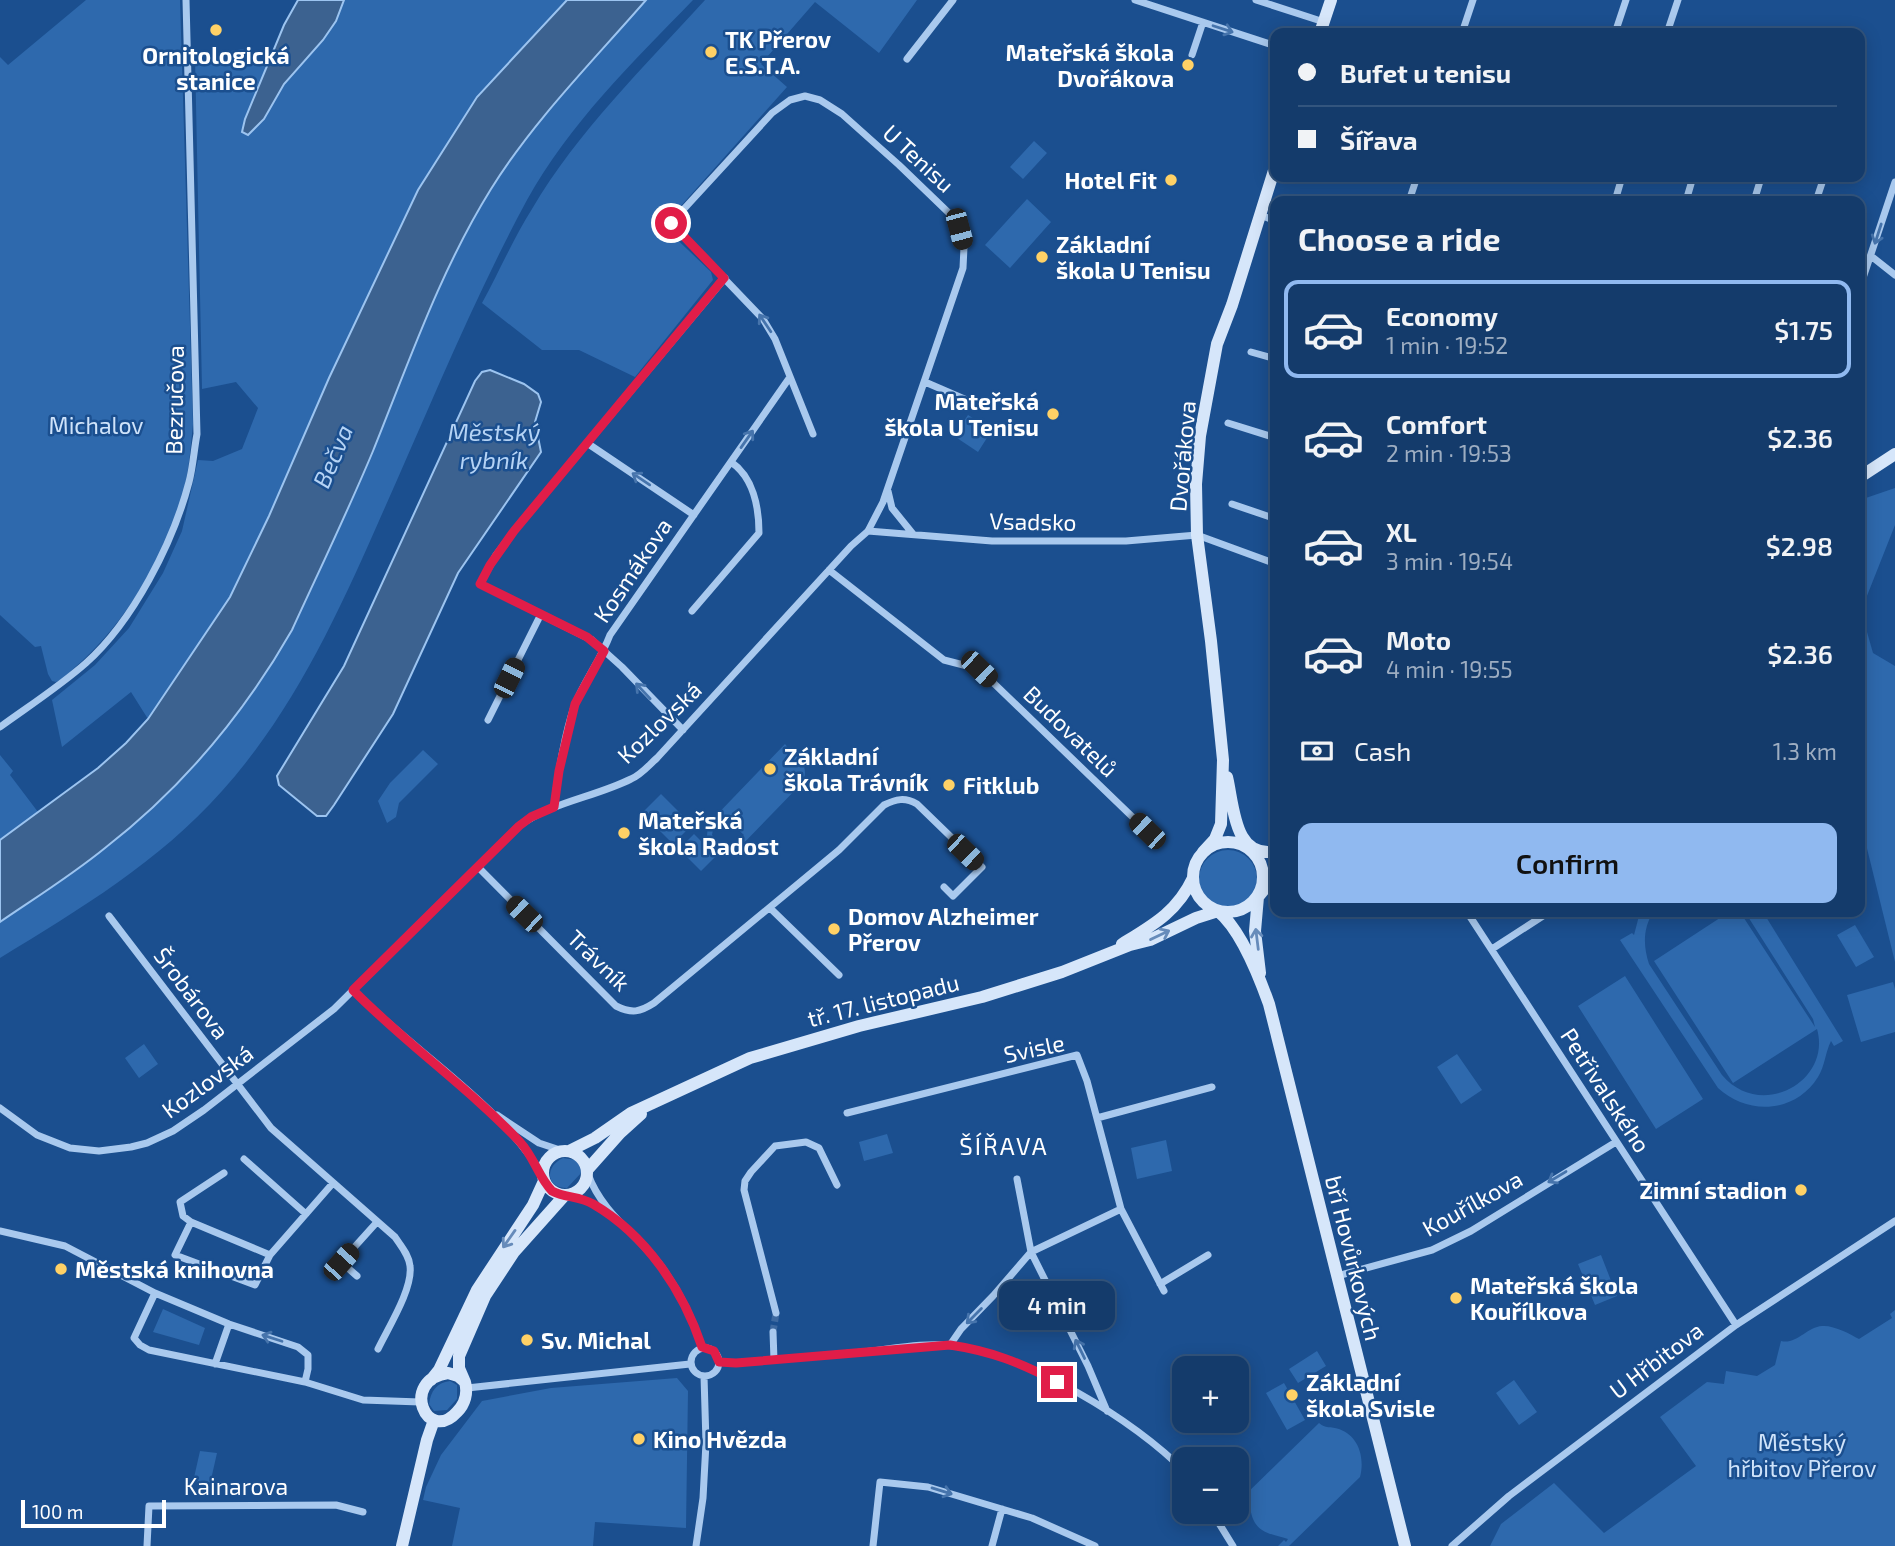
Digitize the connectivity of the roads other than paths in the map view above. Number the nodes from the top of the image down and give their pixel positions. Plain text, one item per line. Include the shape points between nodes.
1 (186, 0) edge
2 (953, 0) edge
3 (1135, 0) edge
4 (1256, 0) edge
5 (1331, 0) edge
6 (1473, 0) edge
7 (1626, 0) edge
8 (1678, 0) edge
9 (1203, 22) junction
10 (1322, 28) edge
11 (1464, 28) edge
12 (1617, 28) edge
13 (1669, 28) edge
14 (1270, 44) edge
15 (1192, 55) dead end
16 (907, 59) dead end
17 (1270, 182) edge
18 (1895, 182) edge
19 (1892, 199) edge
20 (1260, 215) junction
21 (1270, 219) edge
22 (1871, 256) junction
23 (1865, 272) edge
24 (1895, 275) edge
25 (724, 278) junction
26 (1251, 352) dead end
27 (1270, 357) edge
28 (790, 377) junction
29 (925, 382) junction
30 (969, 401) dead end
31 (1228, 423) dead end
32 (813, 434) dead end
33 (1270, 436) edge
34 (587, 443) junction
35 (1895, 454) edge
36 (731, 462) junction
37 (1865, 474) edge
38 (888, 487) junction
39 (1232, 504) dead end
40 (694, 514) junction
41 (1270, 517) edge
42 (868, 531) junction
43 (914, 535) junction
44 (1197, 535) junction
45 (1270, 562) edge
46 (829, 570) junction
47 (692, 611) dead end
48 (541, 614) junction
49 (604, 651) junction
50 (488, 720) dead end
51 (0, 727) edge
52 (683, 730) junction
53 (1223, 760) junction
54 (554, 807) junction
55 (1147, 831) dead end
56 (1250, 849) junction
57 (1203, 852) junction
58 (1270, 852) edge
59 (478, 867) junction
60 (1193, 878) junction
61 (1270, 882) edge
62 (944, 887) dead end
63 (1258, 897) junction
64 (771, 908) junction
65 (1218, 911) junction
66 (109, 916) dead end
67 (1470, 917) edge
68 (1541, 917) edge
69 (1492, 949) junction
70 (1101, 957) junction
71 (839, 975) dead end
72 (1261, 981) junction
73 (353, 990) junction
74 (237, 1084) junction
75 (1212, 1087) dead end
76 (676, 1090) junction
77 (483, 1105) junction
78 (0, 1108) edge
79 (847, 1113) dead end
80 (1097, 1118) junction
81 (1616, 1142) junction
82 (566, 1151) junction
83 (244, 1159) dead end
84 (588, 1172) junction
85 (224, 1173) dead end
86 (544, 1179) junction
87 (1017, 1179) dead end
88 (333, 1183) junction
89 (837, 1185) dead end
90 (567, 1196) junction
91 (1121, 1209) junction
92 (306, 1214) junction
93 (617, 1220) junction
94 (1895, 1221) edge
95 (191, 1222) junction
96 (377, 1222) junction
97 (0, 1231) edge
98 (1031, 1252) junction
99 (271, 1255) junction
100 (1209, 1255) dead end
101 (357, 1276) dead end
102 (1337, 1276) junction
103 (155, 1293) junction
104 (776, 1313) tunnel mouth
105 (229, 1324) junction
106 (1736, 1325) junction
107 (774, 1332) tunnel mouth
108 (950, 1345) junction
109 (702, 1347) junction
110 (378, 1349) dead end
111 (774, 1360) junction
112 (719, 1362) junction
113 (215, 1364) junction
114 (690, 1364) junction
115 (704, 1376) junction
116 (431, 1381) junction
117 (305, 1382) junction
118 (466, 1385) junction
119 (420, 1402) junction
120 (1107, 1411) junction
121 (434, 1420) junction
122 (1172, 1459) edge
123 (1002, 1509) junction
124 (363, 1511) dead end
125 (1219, 1524) edge
126 (147, 1546) edge
127 (402, 1546) edge
128 (696, 1546) edge
129 (873, 1546) edge
130 (992, 1546) edge
131 (1095, 1546) edge
132 (1233, 1546) edge
133 (1405, 1546) edge
134 (1452, 1546) edge

1 - 51 street, Bezručova via 197,434 190,481 174,529 116,632 86,662
2 - 16 street
3 - 9 street
4 - 10 street
5 - 10 main road
6 - 11 street
7 - 12 street
8 - 13 street
9 -> 14 street
9 - 15 street
17 - 20 main road, Dvořákova
18 - 19 street
19 -> 22 street
20 - 21 street
20 - 44 main road, Dvořákova via 1217,344 1200,436
22 - 23 street
22 - 24 street
28 -> 25 street via 763,319
25 - 29 street, U Tenisu via 671,223 772,113 790,100 805,96 820,100 899,165 951,215 959,229 963,268
25 - 34 street
26 - 27 street
28 - 32 street
36 -> 28 street, Kosmákova
29 - 30 street
29 - 38 street, U Tenisu
31 - 33 street
40 -> 34 street
34 - 48 street via 505,542 480,584
35 - 37 main road
36 - 40 street, Kosmákova
36 - 47 street via 743,470 753,493 759,533
38 - 42 street, U Tenisu
38 - 43 street via 892,508
39 - 41 street
40 - 49 street, Kosmákova via 610,635
42 - 43 street, Vsadsko
42 - 46 street, Kozlovská
43 - 44 street, Vsadsko via 992,541 1126,541
44 - 45 street
44 - 53 main road, Dvořákova
46 - 52 street, Kozlovská
46 - 55 street, Budovatelů via 944,660 979,669
48 - 49 street
48 - 50 street
52 -> 49 street
49 - 54 street, Kosmákova via 575,704
52 - 54 street, Kozlovská via 634,778
53 - 56 main road, Dvořákova via 1237,824
53 - 57 main road, Dvořákova via 1221,824
54 - 59 street, Kozlovská via 519,826
56 - 57 main road via 1229,842
56 - 58 main road
56 - 63 main road via 1264,875
57 - 60 main road
59 - 64 street, Trávník via 616,1006 628,1012 654,1003
59 - 73 street, Kozlovská
60 - 65 main road via 1199,898
60 - 70 main road, tř. 17. listopadu via 1171,911
61 - 63 main road
62 - 64 street, Trávník via 953,896 982,867 916,804 894,800
63 - 65 main road via 1240,911
72 -> 63 main road, bří Hovůrkových via 1255,931
64 - 71 street
70 -> 65 main road, tř. 17. listopadu
65 - 72 main road, bří Hovůrkových via 1238,933
66 - 74 street, Šrobárova
67 - 69 street, Petřivalského
68 - 69 street
69 - 81 street, Petřivalského
70 - 76 main road, tř. 17. listopadu via 982,997 750,1058
72 - 102 main road, bří Hovůrkových
73 - 74 street, Kozlovská
73 - 77 street
74 - 78 street, Kozlovská via 187,1122 147,1143 115,1149 85,1150 56,1144
74 - 88 street, Šrobárova via 271,1128
75 - 80 street
76 - 82 main road, tř. 17. listopadu
76 - 84 main road, tř. 17. listopadu via 639,1115
77 - 82 street via 539,1143
77 - 86 street via 528,1151
79 - 80 street, Svisle via 1077,1055
80 - 91 street, Svisle
81 -> 102 street, Kouřílkova via 1451,1241
81 - 106 street, Petřivalského
82 - 84 main road via 581,1157
82 - 86 main road, tř. 17. listopadu via 548,1160
83 - 92 street
84 - 90 main road, tř. 17. listopadu via 583,1188
84 - 93 street
85 - 95 street via 180,1202 183,1216
86 - 90 main road via 552,1191
86 -> 116 main road, tř. 17. listopadu via 533,1205 477,1290
87 - 98 street
88 - 92 street
88 - 96 street, Šrobárova
89 - 104 street via 819,1148 806,1142 775,1146 745,1181
90 - 93 street via 591,1203
90 - 118 main road, tř. 17. listopadu via 541,1219 485,1296 459,1356
91 - 98 street
91 - 100 street, Svisle via 1162,1287
92 - 99 street
93 - 109 street via 674,1284
94 - 106 street, U Hřbitova
95 - 99 street
95 - 99 street via 175,1255 255,1285
96 - 101 street via 341,1262
96 - 110 street, Šrobárova via 395,1237 411,1268 406,1290
97 - 103 street via 65,1246
98 -> 108 street
120 -> 98 street
102 - 133 main road, bří Hovůrkových
103 - 105 street
103 - 113 street via 134,1338 149,1350
105 - 113 street
117 -> 105 street via 308,1355 298,1347
106 - 134 street, U Hřbitova via 1510,1496
107 - 111 street
108 - 111 street
108 - 120 street via 1020,1363
109 - 112 street via 714,1351
109 - 114 street via 694,1352
111 - 112 street
112 - 115 street via 716,1371
113 - 117 street
114 - 115 street via 695,1373
114 - 118 street
115 - 128 street via 706,1443
116 - 118 main road via 448,1373
116 - 119 main road
117 - 119 street via 363,1400
118 - 121 main road via 464,1403 455,1415
119 - 121 main road
120 - 122 street
121 - 127 main road
129 -> 123 street via 880,1482 928,1487
123 - 130 street
123 - 131 street
124 - 126 street, Kainarova via 336,1505 149,1506
125 - 132 street

